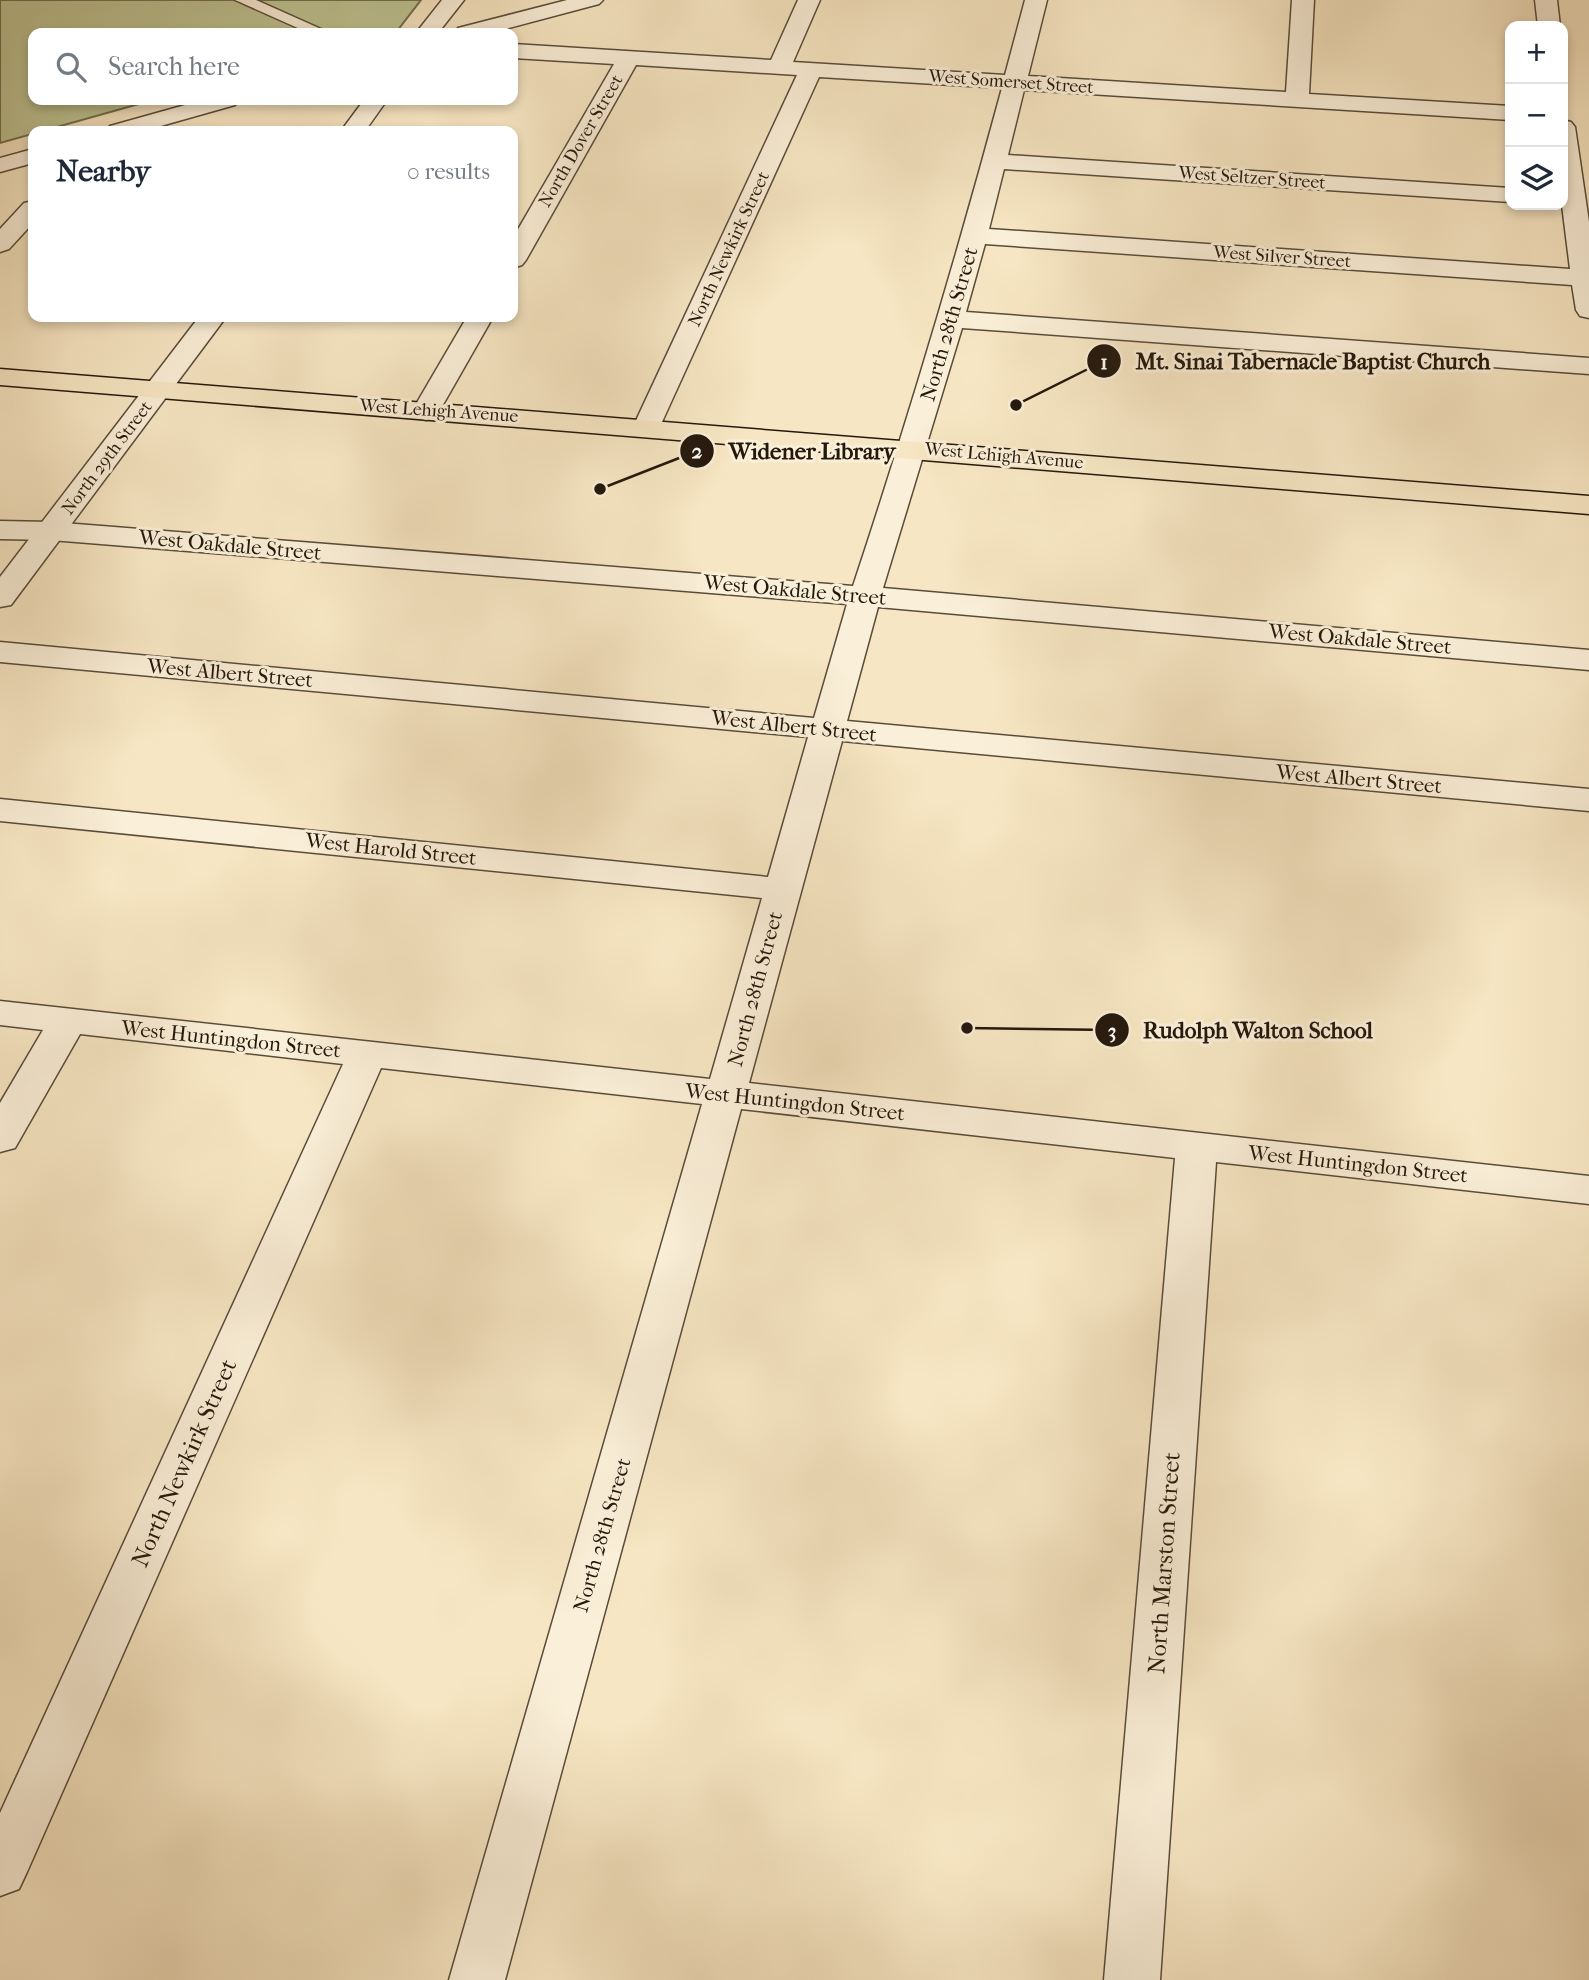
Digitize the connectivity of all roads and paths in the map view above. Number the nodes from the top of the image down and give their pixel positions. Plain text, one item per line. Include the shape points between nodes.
1 (243, 0) edge
2 (453, 0) edge
3 (537, 0) edge
4 (592, 0) edge
5 (809, 0) edge
6 (1036, 0) edge
7 (1303, 0) edge
8 (1546, 0) edge
9 (1548, 21) edge
10 (310, 28) edge
11 (430, 28) edge
12 (457, 28) edge
13 (485, 28) edge
14 (518, 51) edge
15 (629, 58) junction
16 (779, 68) junction
17 (811, 70) junction
18 (1013, 82) junction
19 (1297, 100) junction
20 (209, 105) edge
21 (372, 105) edge
22 (1505, 113) edge
23 (1568, 117) edge
24 (1589, 118) edge
25 (136, 126) edge
26 (357, 126) edge
27 (1566, 147) edge
28 (28, 157) edge
29 (993, 161) junction
30 (0, 165) edge
31 (1505, 195) edge
32 (1574, 200) edge
33 (28, 213) edge
34 (975, 236) junction
35 (0, 244) edge
36 (518, 251) edge
37 (1586, 278) edge
38 (1589, 310) edge
39 (949, 319) junction
40 (210, 322) edge
41 (477, 322) edge
42 (1589, 366) edge
43 (0, 377) edge
44 (159, 389) junction
45 (426, 411) junction
46 (647, 427) junction
47 (913, 448) junction
48 (1589, 505) edge
49 (0, 530) edge
50 (51, 531) junction
51 (865, 596) junction
52 (0, 598) edge
53 (0, 652) edge
54 (1589, 660) edge
55 (830, 727) junction
56 (1589, 800) edge
57 (0, 810) edge
58 (782, 889) junction
59 (0, 1013) edge
60 (68, 1021) junction
61 (367, 1054) junction
62 (727, 1094) junction
63 (0, 1138) edge
64 (1197, 1146) junction
65 (1589, 1190) edge
66 (0, 1872) edge
67 (477, 1980) edge
68 (1132, 1980) edge

1 - 10 lane
2 - 11 street
3 - 12 street
4 - 13 street
5 - 16 street
6 - 18 street, North 28th Street
7 - 19 street
8 - 9 street
14 - 15 street, West Somerset Street
15 - 16 street, West Somerset Street
15 - 36 street, North Dover Street
16 - 17 street, West Somerset Street
17 - 18 street, West Somerset Street
17 - 46 street, North Newkirk Street
18 - 19 street, West Somerset Street
18 - 29 street, North 28th Street
19 - 22 street, West Somerset Street
20 - 25 street
21 - 26 street
23 - 24 street
27 - 32 street
28 - 30 street
29 - 31 street, West Seltzer Street
29 - 34 street, North 28th Street
32 - 37 street
33 - 35 street
34 - 37 street, West Silver Street
34 - 39 street, North 28th Street
37 - 38 street
39 - 42 street
39 - 47 street, North 28th Street
40 - 44 street, North 29th Street
41 - 45 street
43 - 44 main road, West Lehigh Avenue
44 - 45 main road, West Lehigh Avenue
44 - 50 street, North 29th Street
45 - 46 main road, West Lehigh Avenue
46 - 47 main road, West Lehigh Avenue
47 - 48 main road, West Lehigh Avenue
47 - 51 street, North 28th Street
49 - 50 street, West Oakdale Street
50 - 51 street, West Oakdale Street
50 - 52 street, North 29th Street
51 - 54 street, West Oakdale Street
51 - 55 street, North 28th Street
53 - 55 street, West Albert Street
55 - 56 street, West Albert Street via 878,736
55 - 58 street, North 28th Street
57 - 58 street, West Harold Street
58 - 62 street, North 28th Street
59 - 60 street, West Huntingdon Street
60 - 61 street, West Huntingdon Street
60 - 63 street
61 - 62 street, West Huntingdon Street
61 - 66 street, North Newkirk Street
62 - 64 street, West Huntingdon Street
62 - 67 street, North 28th Street
64 - 65 street, West Huntingdon Street
64 - 68 street, North Marston Street

